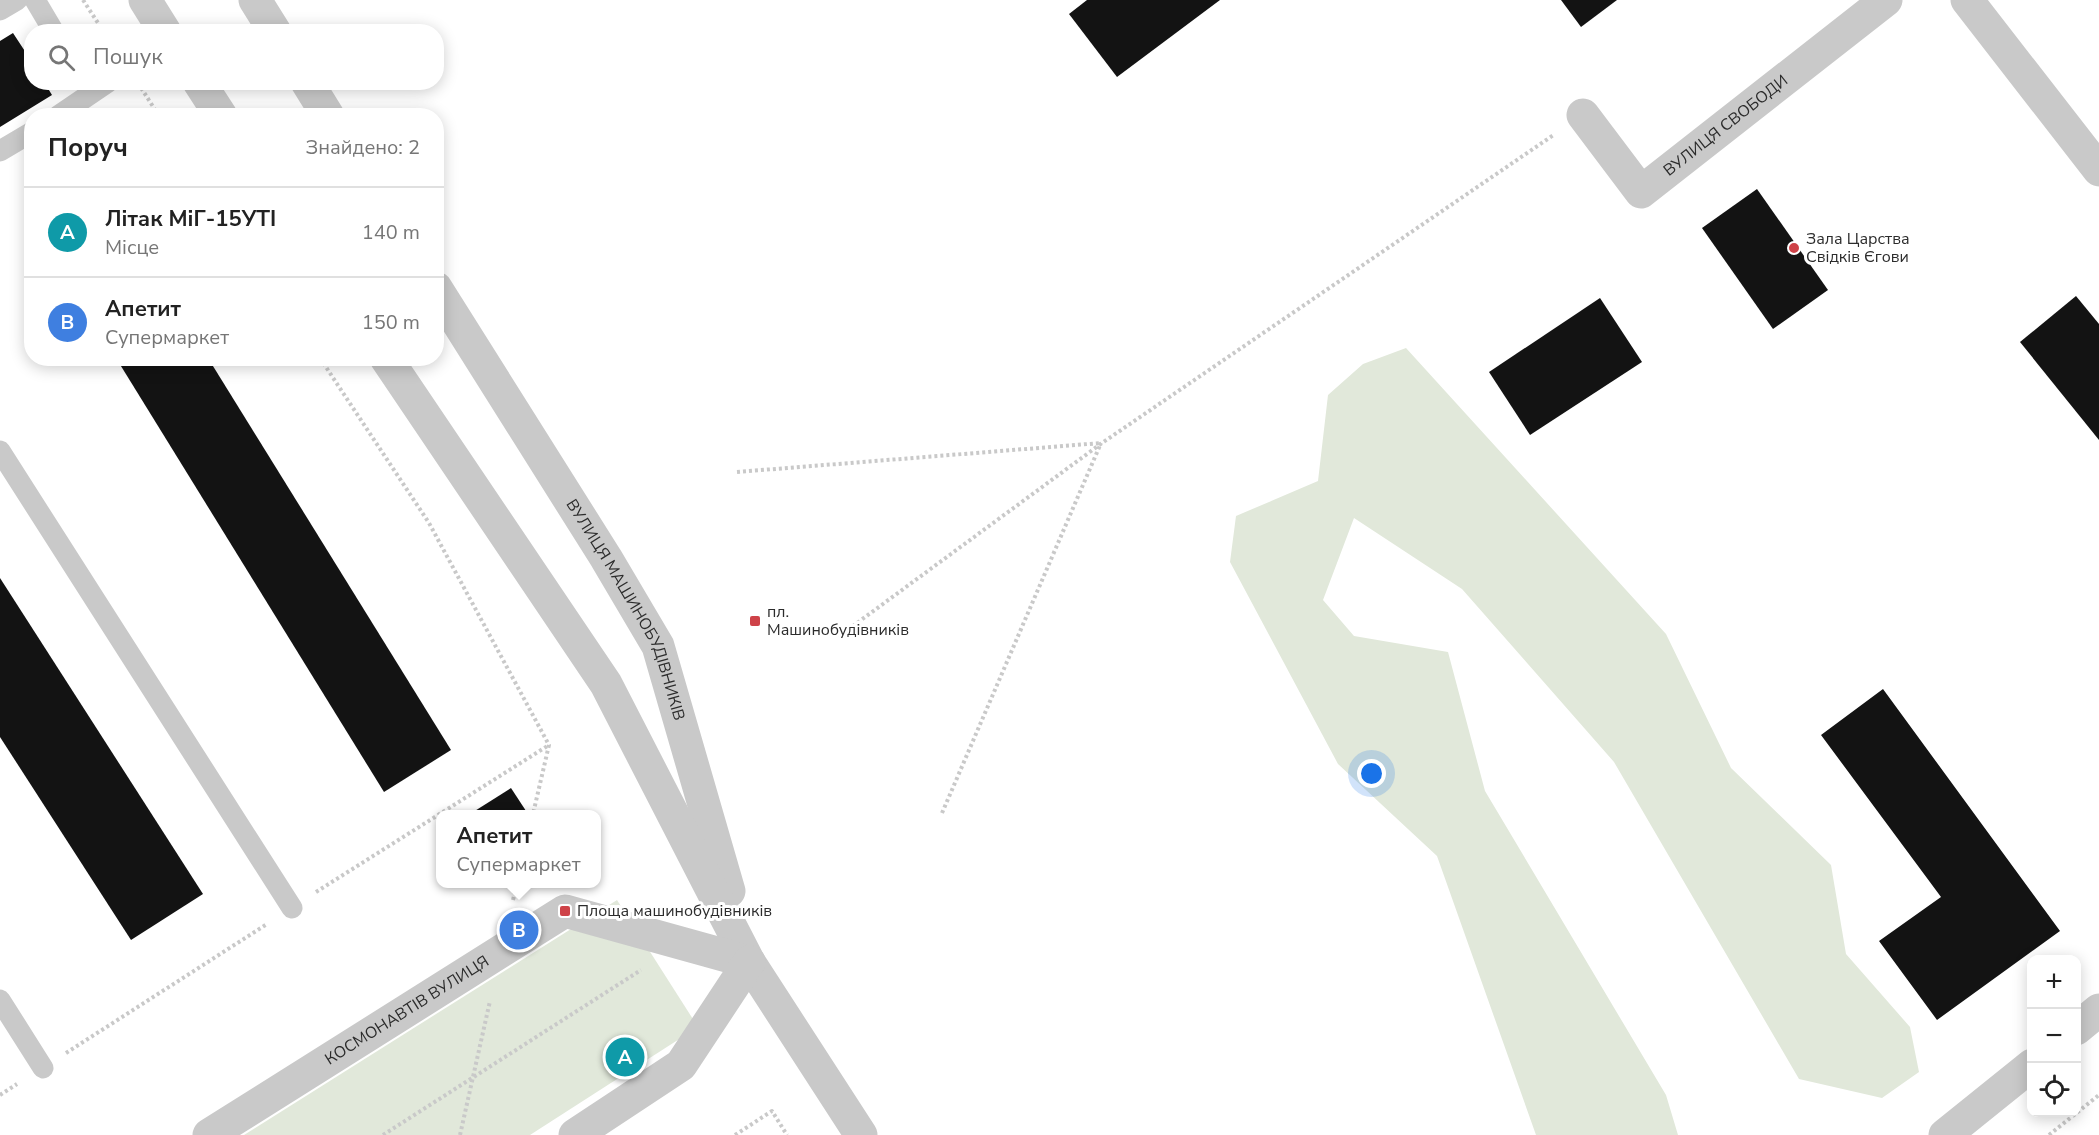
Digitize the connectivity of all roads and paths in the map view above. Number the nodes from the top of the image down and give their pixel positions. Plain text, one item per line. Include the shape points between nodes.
1 (17, 0) edge
2 (35, 0) edge
3 (83, 0) edge
4 (145, 0) edge
5 (255, 0) edge
6 (1886, 0) edge
7 (1967, 0) edge
8 (0, 10) edge
9 (49, 24) edge
10 (99, 24) edge
11 (160, 24) edge
12 (270, 24) edge
13 (90, 90) edge
14 (143, 90) edge
15 (204, 90) edge
16 (312, 90) edge
17 (68, 108) edge
18 (154, 108) edge
19 (216, 108) edge
20 (323, 108) edge
21 (1583, 115) joint
22 (24, 137) edge
23 (0, 151) edge
24 (2099, 170) edge
25 (444, 301) edge
26 (325, 366) edge
27 (391, 366) edge
28 (1102, 443) junction
29 (0, 450) edge
30 (737, 472) dead end
31 (838, 637) dead end
32 (534, 810) edge
33 (942, 813) dead end
34 (516, 888) edge
35 (292, 908) dead end
36 (502, 952) junction
37 (749, 962) junction
38 (647, 966) dead end
39 (0, 1000) edge
40 (2099, 1010) edge
41 (2081, 1025) edge
42 (43, 1068) dead end
43 (2027, 1068) edge
44 (473, 1078) junction
45 (2099, 1095) edge
46 (209, 1135) edge
47 (383, 1135) edge
48 (460, 1135) edge
49 (575, 1135) edge
50 (735, 1135) edge
51 (787, 1135) edge
52 (861, 1135) edge
53 (1945, 1135) edge
54 (2049, 1135) edge

1 - 8 lane
2 - 9 lane
3 - 10 path
4 - 11 street
5 - 12 street
6 - 21 street, ВУЛИЦЯ СВОБОДИ via 1641,192
7 - 24 street
13 - 17 lane
14 - 18 path
15 - 19 street
16 - 20 street
21 - 28 path
22 - 23 lane
25 - 37 street, ВУЛИЦЯ МАШИНОБУДІВНИКІВ via 658,646
26 - 32 path via 429,523 549,745
27 - 37 street, ВУЛИЦЯ МАШИНОБУДІВНИКІВ via 606,684
28 - 30 path
28 - 31 path
28 - 33 path
29 - 35 lane
34 - 36 path
36 - 37 street, КОСМОНАВТІВ ВУЛИЦЯ via 565,911
36 - 44 path
36 - 46 street, КОСМОНАВТІВ ВУЛИЦЯ
37 - 49 street via 681,1065
37 - 52 street, ВУЛИЦЯ МАШИНОБУДІВНИКІВ
38 - 44 path
39 - 42 lane
40 - 41 street
43 - 53 street
44 - 47 path
44 - 48 path
45 - 54 path
50 - 51 path via 772,1111

